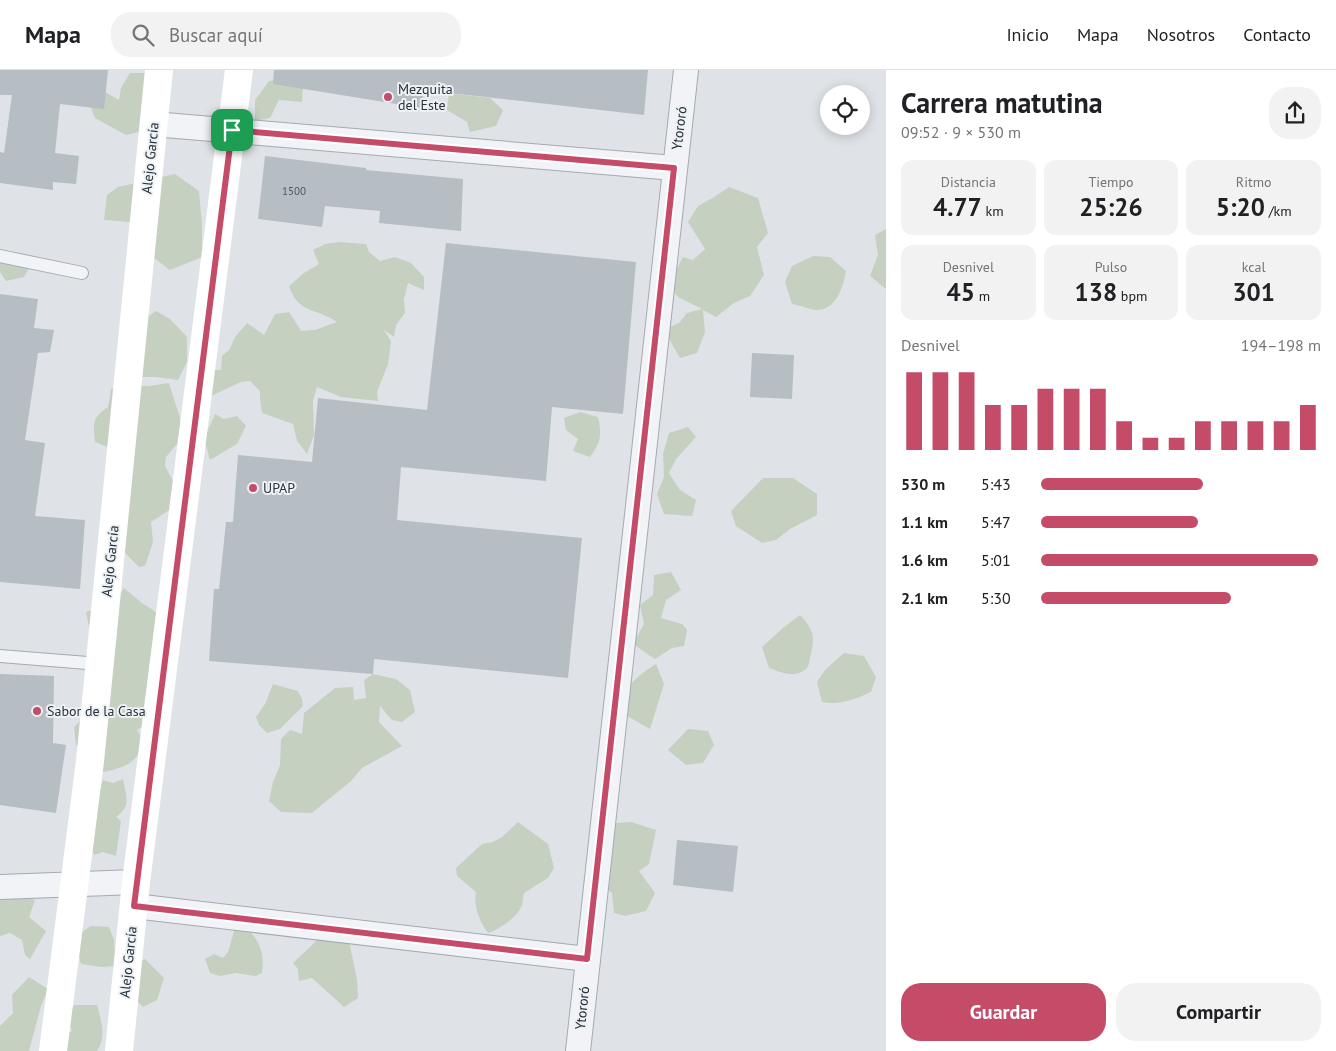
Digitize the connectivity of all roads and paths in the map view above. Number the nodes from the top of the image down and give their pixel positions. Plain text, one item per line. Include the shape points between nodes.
1 (159, 70) edge
2 (239, 70) edge
3 (686, 70) edge
4 (153, 124) junction
5 (232, 130) junction
6 (674, 168) junction
7 (0, 256) edge
8 (82, 273) dead end
9 (0, 656) edge
10 (100, 664) junction
11 (74, 884) junction
12 (0, 887) edge
13 (135, 894) junction
14 (587, 959) junction
15 (53, 1051) edge
16 (120, 1051) edge
17 (578, 1051) edge

1 - 4 street, Alejo García
2 - 5 street, Alejo García
3 - 6 street, Ytororó
4 - 5 street
4 - 10 street, Alejo García
5 - 6 street
5 - 13 street, Alejo García
6 - 14 street, Ytororó
7 - 8 lane
9 - 10 lane
10 - 11 street, Alejo García
11 - 12 street
11 - 13 street
11 - 15 street, Alejo García
13 - 14 street
13 - 16 street, Alejo García
14 - 17 street, Ytororó

